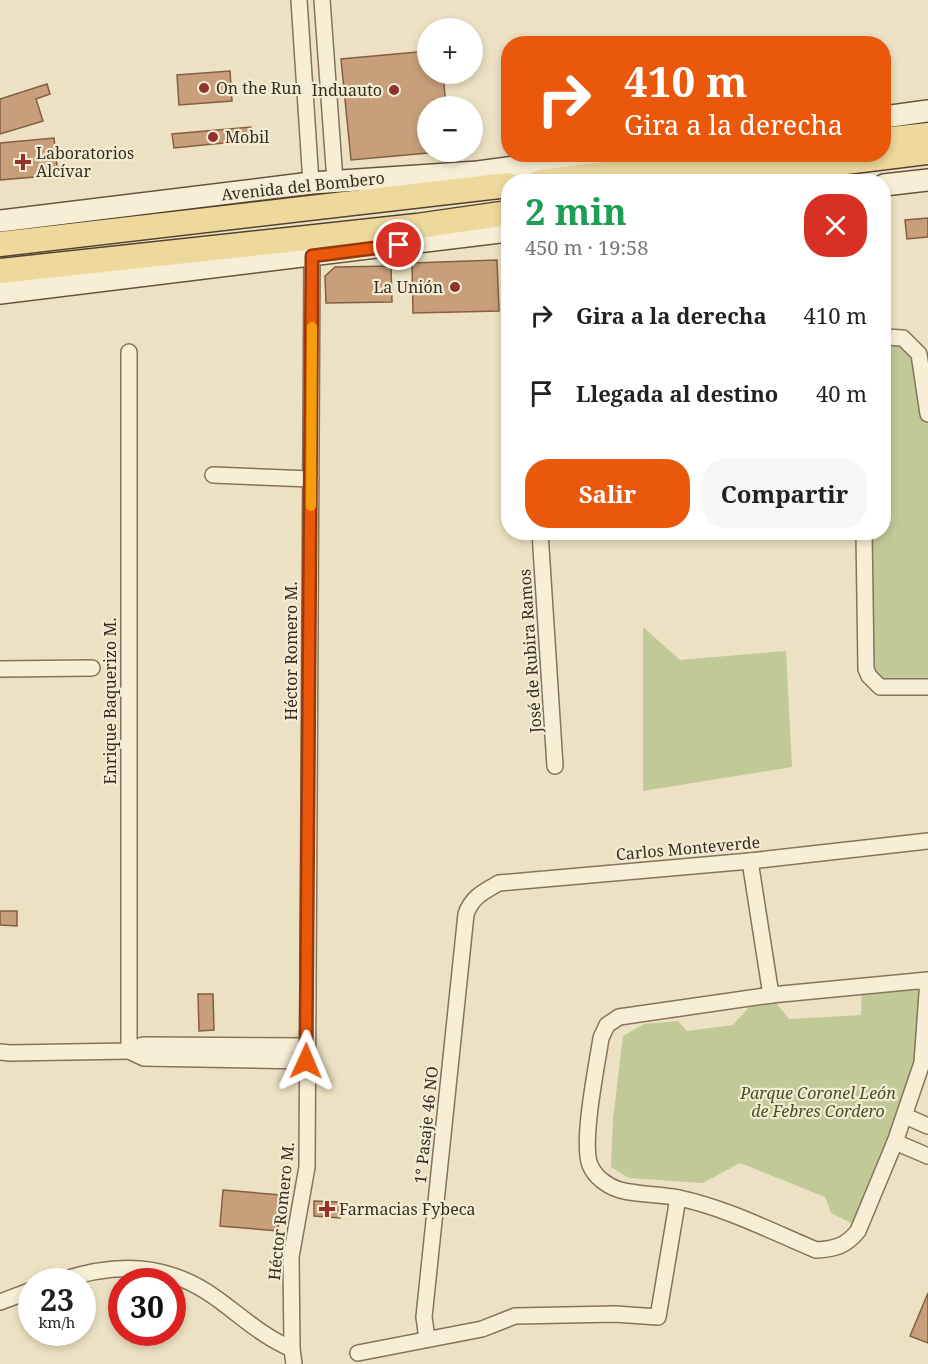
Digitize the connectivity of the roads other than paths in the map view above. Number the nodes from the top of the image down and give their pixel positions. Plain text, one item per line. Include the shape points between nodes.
1 (298, 0) edge
2 (322, 0) edge
3 (928, 111) edge
4 (891, 116) edge
5 (928, 135) edge
6 (891, 139) edge
7 (928, 152) edge
8 (891, 157) edge
9 (928, 157) edge
10 (549, 162) edge
11 (701, 162) edge
12 (847, 162) edge
13 (891, 162) edge
14 (891, 162) edge
15 (478, 172) junction
16 (604, 174) edge
17 (749, 174) edge
18 (802, 174) edge
19 (928, 180) edge
20 (335, 181) junction
21 (311, 183) junction
22 (891, 184) edge
23 (501, 186) edge
24 (501, 205) edge
25 (307, 209) junction
26 (501, 214) edge
27 (0, 221) edge
28 (417, 226) junction
29 (497, 233) edge
30 (0, 244) edge
31 (312, 256) junction
32 (0, 271) edge
33 (0, 293) edge
34 (891, 337) edge
35 (129, 352) dead end
36 (928, 414) edge
37 (213, 475) dead end
38 (311, 478) junction
39 (541, 540) edge
40 (864, 540) edge
41 (92, 668) dead end
42 (0, 669) edge
43 (928, 687) edge
44 (555, 766) dead end
45 (928, 841) edge
46 (750, 861) junction
47 (466, 914) joint
48 (771, 995) junction
49 (129, 1051) junction
50 (0, 1052) edge
51 (306, 1053) junction
52 (905, 1116) junction
53 (928, 1126) edge
54 (895, 1142) junction
55 (928, 1156) edge
56 (678, 1198) junction
57 (96, 1272) edge
58 (18, 1295) edge
59 (0, 1302) edge
60 (428, 1340) junction
61 (358, 1353) dead end
62 (293, 1357) edge

1 - 21 street
2 - 20 street
3 - 4 main road
5 - 6 main road
7 - 8 main road
9 - 14 main road
10 - 15 main road, Avenida del Bombero
11 - 16 main road
12 - 17 main road
13 - 18 main road
15 - 20 main road, Avenida del Bombero
15 - 25 main road
19 - 22 main road
20 - 21 main road, Avenida del Bombero
21 - 27 main road, Avenida del Bombero
23 - 25 main road, Avenida del Bombero
24 - 25 main road via 375,220 332,217
25 - 30 main road, Avenida del Bombero
26 - 28 main road
28 - 29 main road
28 - 32 main road
29 - 31 main road
31 - 33 main road
31 - 38 street, Héctor Romero M.
34 - 36 street via 903,338 919,354
35 - 49 street, Enrique Baquerizo M.
37 - 38 street
38 - 51 street, Héctor Romero M.
39 - 44 street, José de Rubira Ramos
40 - 43 street via 869,676 880,687
41 - 42 street
45 - 46 street, Carlos Monteverde
46 - 47 street, Carlos Monteverde via 499,883 470,902
46 - 48 street
47 - 60 street, 1° Pasaje 46 NO via 424,1317
48 - 52 street via 928,980 922,1063
48 - 56 street via 620,1017 607,1025 601,1038 586,1145 589,1163 604,1183 620,1190
49 - 50 street
49 - 51 street via 143,1046
51 - 62 street, Héctor Romero M. via 307,1167 291,1257
52 - 53 street
52 - 54 street
54 - 55 street
54 - 56 street via 858,1231 834,1249 816,1250 709,1206
56 - 60 street via 658,1317 515,1316 482,1329
57 - 62 street via 132,1267 176,1276 216,1298
58 - 59 street
60 - 61 street

